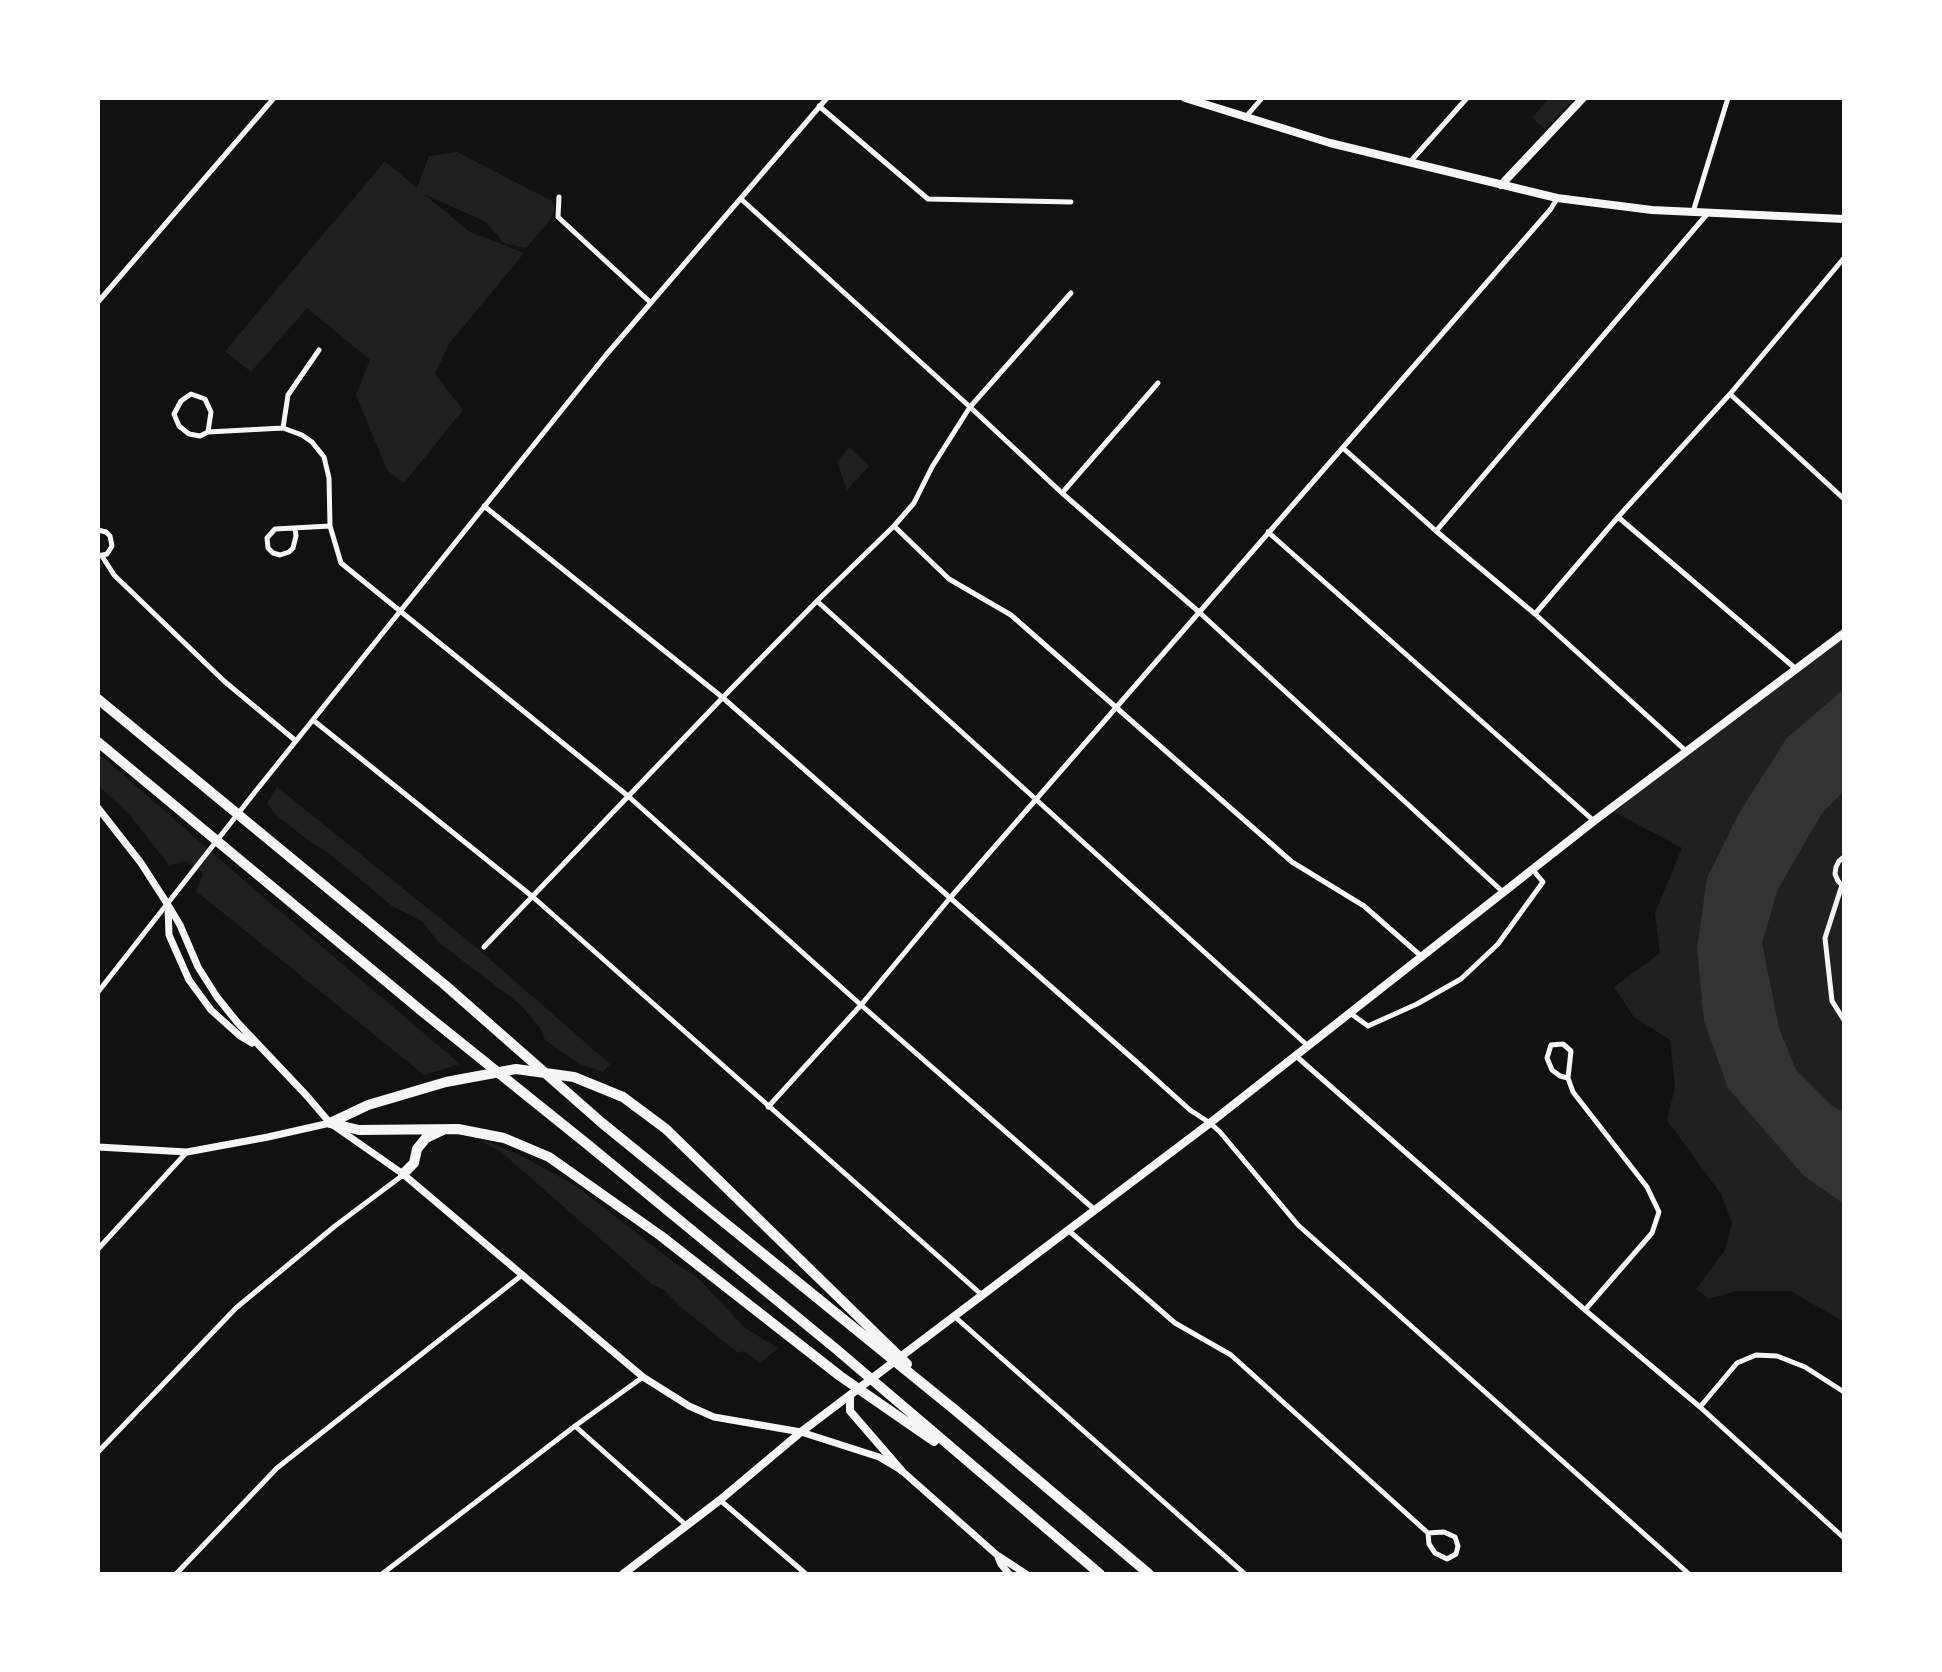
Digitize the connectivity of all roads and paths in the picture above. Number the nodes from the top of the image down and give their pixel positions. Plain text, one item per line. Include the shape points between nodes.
1 (274, 98) edge
2 (827, 98) edge
3 (1185, 98) edge
4 (1262, 98) edge
5 (1467, 98) edge
6 (1583, 98) edge
7 (1728, 98) edge
8 (819, 106) junction
9 (1245, 118) junction
10 (1410, 162) junction
11 (1501, 185) junction
12 (559, 197) dead end
13 (1557, 198) junction
14 (741, 199) junction
15 (1071, 202) dead end
16 (1693, 212) junction
17 (1708, 212) junction
18 (1844, 219) edge
19 (1844, 258) edge
20 (1071, 293) dead end
21 (98, 302) edge
22 (651, 303) junction
23 (319, 350) dead end
24 (1158, 383) dead end
25 (1730, 394) junction
26 (970, 407) junction
27 (283, 428) junction
28 (208, 432) junction
29 (1343, 448) junction
30 (1062, 493) junction
31 (1844, 499) edge
32 (484, 506) junction
33 (1618, 517) junction
34 (330, 526) junction
35 (894, 526) junction
36 (295, 528) junction
37 (98, 530) edge
38 (1436, 531) junction
39 (1268, 532) junction
40 (100, 556) edge
41 (817, 601) junction
42 (400, 611) junction
43 (1199, 612) junction
44 (1535, 614) junction
45 (1844, 633) edge
46 (1796, 669) junction
47 (722, 697) junction
48 (98, 699) edge
49 (1117, 707) junction
50 (313, 720) junction
51 (296, 741) junction
52 (98, 742) edge
53 (1686, 751) junction
54 (628, 796) junction
55 (1037, 800) junction
56 (98, 808) edge
57 (1594, 821) junction
58 (1844, 857) edge
59 (1533, 870) junction
60 (1843, 886) edge
61 (1503, 892) junction
62 (533, 897) junction
63 (950, 898) junction
64 (168, 905) junction
65 (484, 947) dead end
66 (1421, 956) junction
67 (98, 992) edge
68 (861, 1005) junction
69 (1350, 1013) junction
70 (1844, 1020) edge
71 (259, 1046) junction
72 (1308, 1046) junction
73 (1296, 1056) junction
74 (1568, 1078) junction
75 (768, 1107) junction
76 (330, 1123) junction
77 (1210, 1123) junction
78 (455, 1129) junction
79 (98, 1147) edge
80 (187, 1152) junction
81 (403, 1174) junction
82 (1095, 1210) junction
83 (1067, 1230) junction
84 (98, 1249) edge
85 (522, 1275) junction
86 (982, 1295) junction
87 (1585, 1310) junction
88 (954, 1316) junction
89 (643, 1377) junction
90 (1844, 1392) edge
91 (846, 1398) junction
92 (1700, 1407) junction
93 (955, 1410) junction
94 (575, 1426) junction
95 (801, 1432) junction
96 (98, 1452) edge
97 (901, 1470) junction
98 (979, 1471) junction
99 (720, 1500) junction
100 (686, 1525) junction
101 (1428, 1533) junction
102 (1844, 1538) edge
103 (997, 1555) junction
104 (176, 1574) edge
105 (382, 1574) edge
106 (623, 1574) edge
107 (806, 1574) edge
108 (1009, 1574) edge
109 (1026, 1574) edge
110 (1100, 1574) edge
111 (1149, 1574) edge
112 (1245, 1574) edge
113 (1689, 1574) edge

1 - 21 street
2 - 8 street
3 - 9 main road
4 - 9 street
5 - 10 street
6 - 11 main road
7 - 16 street
8 - 14 street
8 - 15 street via 928,199
9 - 10 main road
10 - 11 main road
11 - 13 main road
12 - 22 street via 558,217
13 - 16 main road
13 - 29 street
14 - 22 street
14 - 26 street
16 - 17 main road
17 - 18 main road
17 - 38 street
19 - 25 street
20 - 26 street
22 - 32 street
23 - 27 street via 288,395
24 - 30 street
25 - 31 street
25 - 33 street
26 - 30 street
26 - 35 street via 914,503
27 - 28 street
27 - 34 street via 312,442 324,457
28 - 28 street via 211,412 205,399 191,394 174,414 179,426 189,434
29 - 38 street
29 - 39 street
30 - 43 street
32 - 42 street
32 - 47 street
33 - 44 street
33 - 46 street
34 - 36 street
34 - 42 street via 341,563
35 - 41 street
35 - 49 street via 949,579 1011,615
36 - 36 street via 275,529 267,538 268,548 280,555 289,552
37 - 40 street via 112,540 110,550
38 - 44 street
39 - 43 street
39 - 57 street
40 - 51 street via 224,681
41 - 47 street
41 - 55 street
42 - 50 street
42 - 54 street
43 - 49 street
43 - 61 street
44 - 53 street
45 - 46 main road
46 - 53 main road
47 - 54 street
47 - 63 street
48 - 93 highway via 445,985 602,1123
49 - 55 street
49 - 66 street via 1292,862 1364,906
50 - 51 street
50 - 62 street
51 - 64 street
52 - 98 highway
53 - 57 main road
54 - 62 street
54 - 68 street
55 - 63 street
55 - 72 street
56 - 64 main road
57 - 59 main road
58 - 60 street via 1835,874
59 - 61 main road
59 - 69 street via 1543,882 1498,944 1461,979 1368,1026
60 - 70 street via 1825,938 1832,1001
61 - 66 main road
62 - 65 street
62 - 75 street
63 - 68 street
63 - 77 street
64 - 67 street
64 - 71 main road via 217,997
64 - 71 main road via 169,935 189,980 211,1010
66 - 69 main road
68 - 75 street
68 - 82 street
69 - 72 main road
71 - 76 main road
72 - 73 main road
73 - 77 main road
73 - 87 street
74 - 74 street via 1571,1051 1563,1044 1551,1045 1547,1058 1552,1070
74 - 87 street via 1573,1092 1647,1187 1659,1212 1652,1233
75 - 86 street
76 - 78 highway via 359,1130
76 - 80 main road
76 - 81 main road
76 - 93 highway via 368,1105 446,1082 516,1069 574,1077 623,1097 666,1129
77 - 82 main road
77 - 113 street via 1298,1225
78 - 81 highway via 426,1138
78 - 98 highway via 504,1138 549,1157 661,1236 840,1376
79 - 80 main road
80 - 84 street
81 - 85 main road
81 - 96 street via 236,1308
82 - 83 main road
83 - 86 main road
83 - 101 street via 1175,1323 1231,1355
85 - 89 main road
85 - 104 street via 277,1468
86 - 88 main road
87 - 92 street
88 - 91 main road
88 - 112 street
89 - 94 street
89 - 95 main road via 714,1417
90 - 92 street via 1805,1367 1777,1356 1756,1355 1737,1363
91 - 95 main road
91 - 97 main road via 850,1411
92 - 102 street
93 - 111 highway
94 - 100 street
94 - 105 street
95 - 97 main road via 879,1457
95 - 99 main road
97 - 103 main road
98 - 110 highway
99 - 100 main road
99 - 107 street
100 - 106 main road
101 - 101 street via 1435,1553 1447,1559 1456,1554 1455,1537
103 - 108 main road
103 - 109 main road

